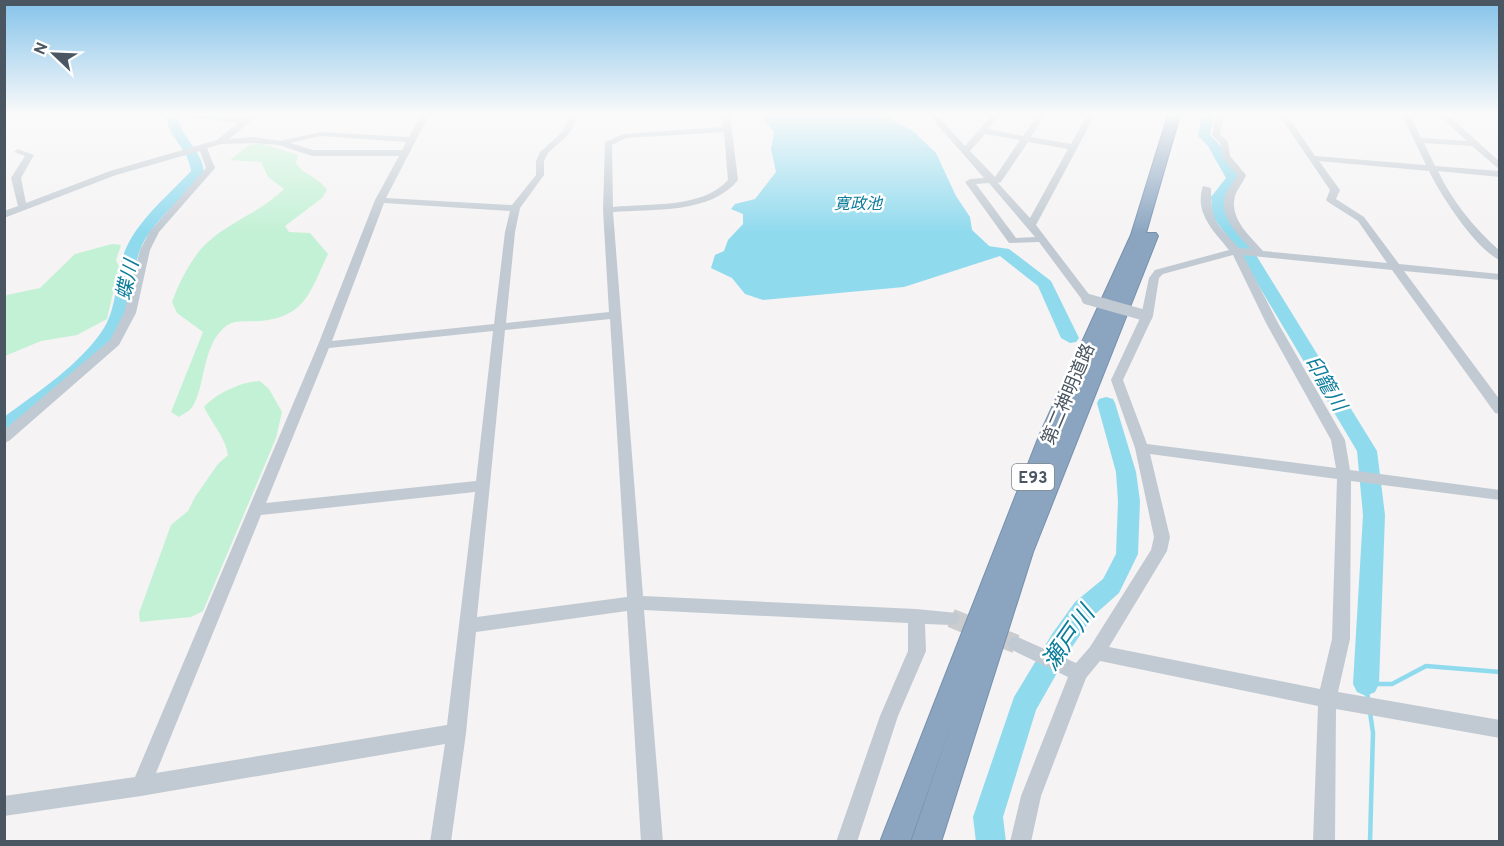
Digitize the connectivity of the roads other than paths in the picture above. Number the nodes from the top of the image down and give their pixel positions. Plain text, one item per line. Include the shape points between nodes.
1 (28, 154) edge
2 (183, 154) edge
3 (206, 154) edge
4 (404, 154) edge
5 (543, 154) edge
6 (608, 154) edge
7 (731, 154) edge
8 (969, 154) edge
9 (1015, 154) edge
10 (1068, 154) edge
11 (1162, 154) edge
12 (1175, 154) edge
13 (1226, 154) edge
14 (1311, 154) edge
15 (1426, 154) edge
16 (1486, 154) edge
17 (1314, 158) junction
18 (1500, 167) edge
19 (1432, 168) junction
20 (1500, 174) edge
21 (992, 180) junction
22 (1206, 188) dead end
23 (380, 200) junction
24 (515, 207) junction
25 (23, 208) junction
26 (608, 210) junction
27 (4, 215) edge
28 (1031, 225) junction
29 (1043, 240) junction
30 (1236, 251) junction
31 (1260, 253) junction
32 (1500, 257) edge
33 (1396, 266) junction
34 (1500, 277) edge
35 (615, 315) junction
36 (1147, 316) junction
37 (499, 326) junction
38 (324, 345) junction
39 (1500, 410) edge
40 (4, 438) edge
41 (1142, 448) junction
42 (1344, 475) junction
43 (481, 486) junction
44 (1500, 495) edge
45 (256, 510) junction
46 (636, 603) junction
47 (916, 616) junction
48 (951, 618) tunnel mouth
49 (467, 626) junction
50 (1016, 644) tunnel mouth
51 (1096, 652) junction
52 (1079, 674) junction
53 (1327, 699) junction
54 (1500, 729) edge
55 (456, 733) junction
56 (141, 786) junction
57 (4, 806) edge
58 (440, 842) edge
59 (652, 842) edge
60 (846, 842) edge
61 (895, 842) edge
62 (926, 842) edge
63 (1020, 842) edge
64 (1324, 842) edge

1 - 25 street via 16,178
2 - 25 street via 113,173
3 - 40 street via 211,168 155,231 145,250 130,313 115,342
4 - 23 street
5 - 24 street via 540,176
6 - 26 street
7 - 26 street via 733,180 729,189 719,194 684,203
8 - 21 street
9 - 21 street via 998,180
10 - 28 street
11 - 61 highway, 第二神明道路 / E93 via 1138,235 1049,436
12 - 62 highway, 第二神明道路 / E93 via 1151,238 1022,552
13 - 31 street via 1242,176 1230,196 1234,224
14 - 17 street
15 - 19 street
16 - 18 street
17 - 19 street
17 - 33 street via 1335,190 1331,200 1361,219
19 - 20 street
19 - 32 street via 1442,189 1481,240
21 - 28 street
21 - 29 street via 970,182 1013,241
22 - 30 street via 1210,221
23 - 24 street
23 - 38 street
24 - 37 street
25 - 27 street
26 - 35 street
28 - 29 street
29 - 36 street, bridge via 1087,299
30 - 31 street
30 - 36 street via 1159,272 1154,278
30 - 42 street via 1338,440
31 - 33 street
33 - 34 street
33 - 39 street
35 - 37 street
35 - 46 street
36 - 41 street via 1117,380
37 - 38 street
37 - 43 street
38 - 45 street
41 - 42 street
41 - 51 street via 1162,537 1159,551
42 - 44 street
42 - 53 street via 1341,639
43 - 45 street
43 - 49 street
45 - 56 street
46 - 47 street
46 - 49 street
46 - 59 street
47 - 48 street
47 - 60 street via 917,651 889,716
49 - 55 street
50 - 52 street
51 - 52 street
51 - 53 street
52 - 63 street via 1031,796
53 - 54 street
53 - 64 street
55 - 56 street
55 - 58 street
56 - 57 street

